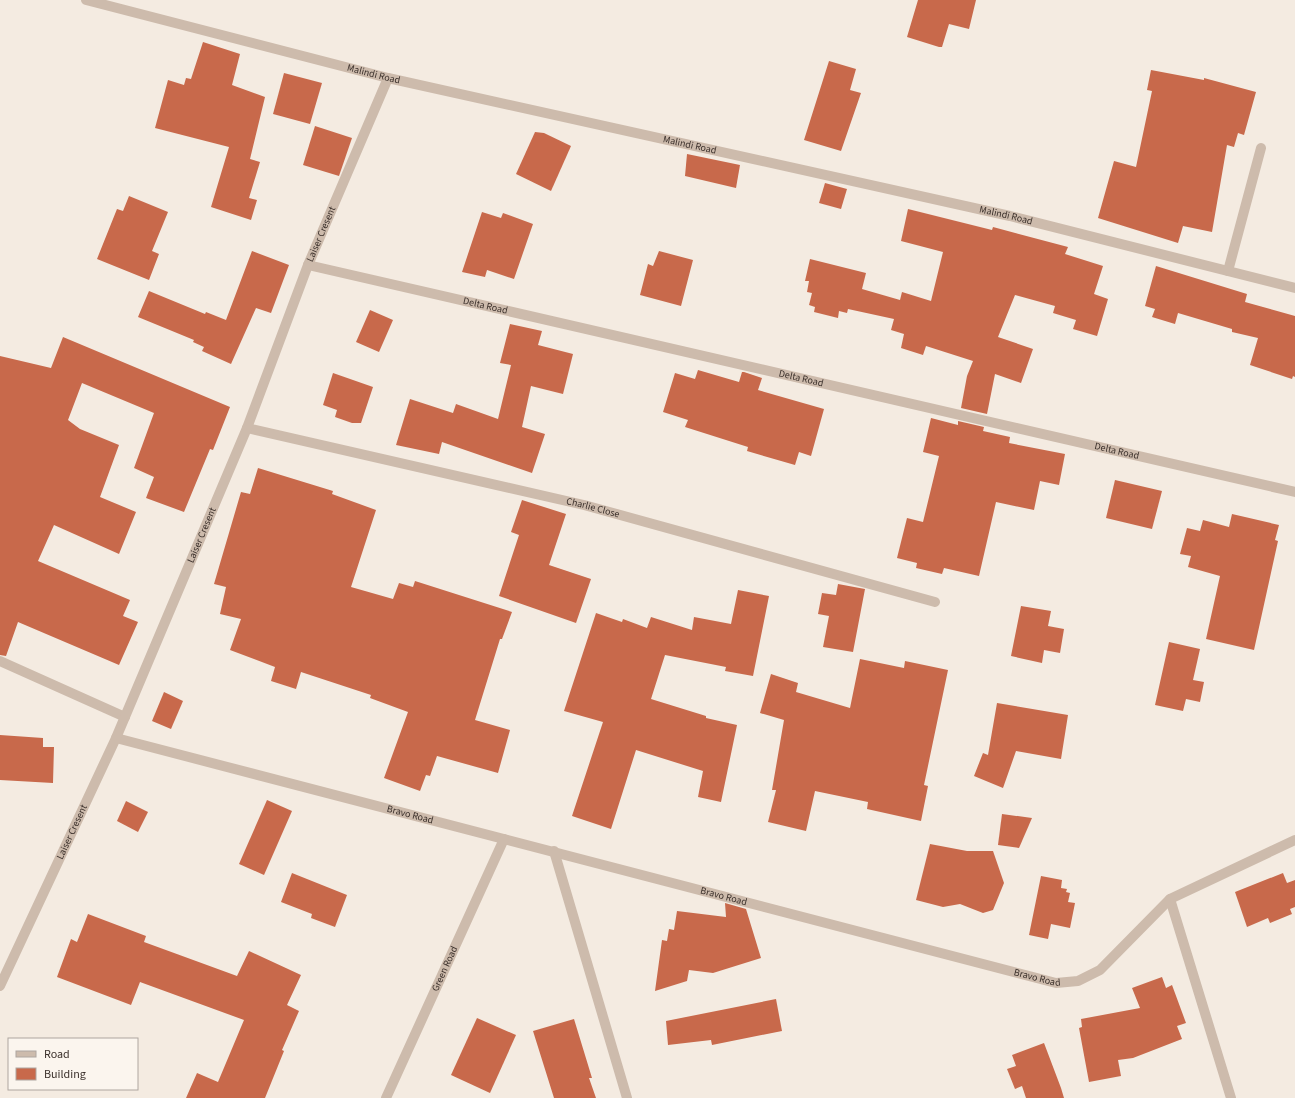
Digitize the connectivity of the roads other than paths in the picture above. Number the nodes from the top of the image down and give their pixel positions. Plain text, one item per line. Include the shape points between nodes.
1 (86, 0) edge
2 (388, 78) junction
3 (1261, 148) dead end
4 (308, 265) junction
5 (1228, 271) junction
6 (1295, 288) edge
7 (247, 428) junction
8 (1295, 492) edge
9 (935, 602) dead end
10 (0, 661) edge
11 (125, 717) junction
12 (116, 738) junction
13 (504, 839) junction
14 (1295, 840) edge
15 (554, 850) junction
16 (1170, 899) junction
17 (0, 986) edge
18 (386, 1098) edge
19 (627, 1098) edge
20 (1231, 1098) edge

1 - 2 street, Malindi Road
2 - 4 street, Laiser Cresent
2 - 5 street, Malindi Road via 1010,216
3 - 5 street
4 - 7 street, Laiser Cresent
4 - 8 street, Delta Road
5 - 6 street, Malindi Road
7 - 9 street, Charlie Close via 584,506
7 - 11 street, Laiser Cresent
10 - 11 street
11 - 12 street, Laiser Cresent
12 - 13 street, Bravo Road
12 - 17 street, Laiser Cresent
13 - 15 street, Bravo Road
13 - 18 street, Green Road
14 - 16 street, Bravo Road
15 - 16 street, Bravo Road via 1056,983 1078,981 1100,970
15 - 19 street
16 - 20 street

